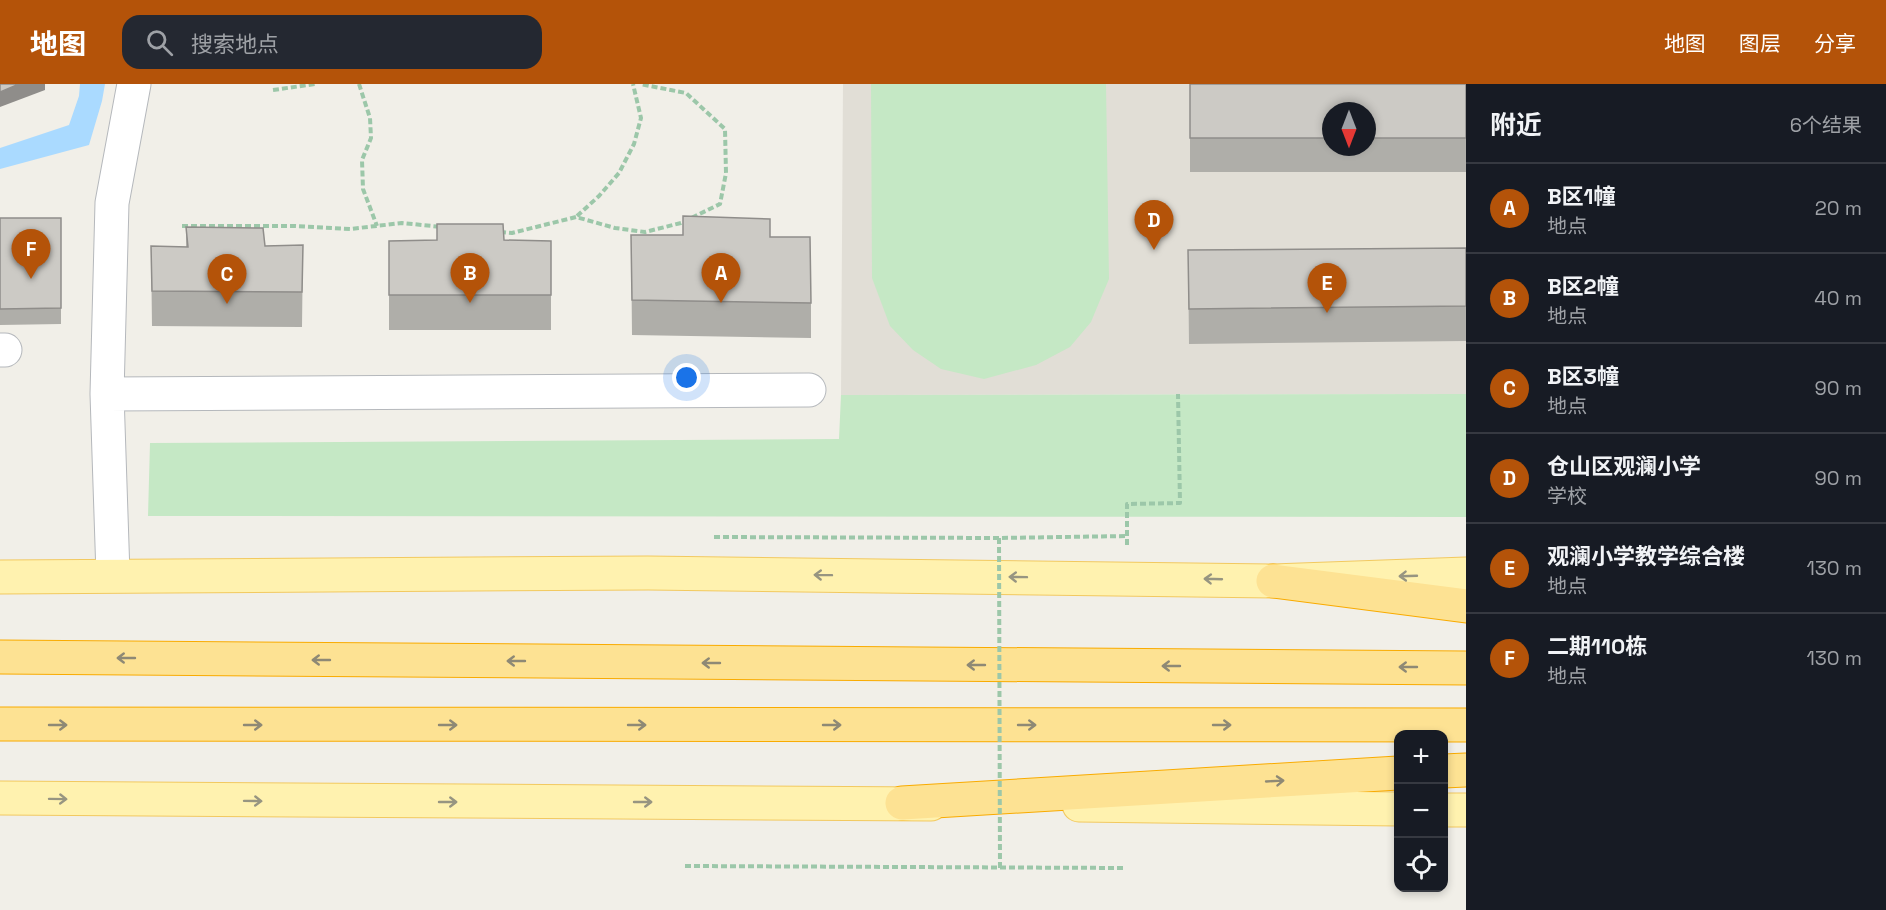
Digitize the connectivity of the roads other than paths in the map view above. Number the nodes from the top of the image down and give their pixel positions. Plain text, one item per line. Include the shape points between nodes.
1 (134, 84) edge
2 (809, 390) dead end
3 (107, 394) junction
4 (1466, 574) edge
5 (113, 576) junction
6 (0, 577) edge
7 (1273, 581) junction
8 (1466, 606) edge
9 (0, 657) edge
10 (1466, 668) edge
11 (0, 724) edge
12 (1466, 725) edge
13 (1466, 770) edge
14 (1448, 771) edge
15 (1394, 774) edge
16 (0, 798) edge
17 (902, 803) junction
18 (1394, 810) edge
19 (1448, 810) edge
20 (1466, 810) edge

1 - 3 street via 112,203
2 - 3 street
3 - 5 street
4 -> 7 main road
5 - 6 main road
7 -> 5 main road via 648,573
7 - 8 highway
10 -> 9 highway
11 -> 12 highway
13 - 14 highway
17 -> 15 highway
16 -> 17 main road
17 - 18 main road
19 - 20 main road

